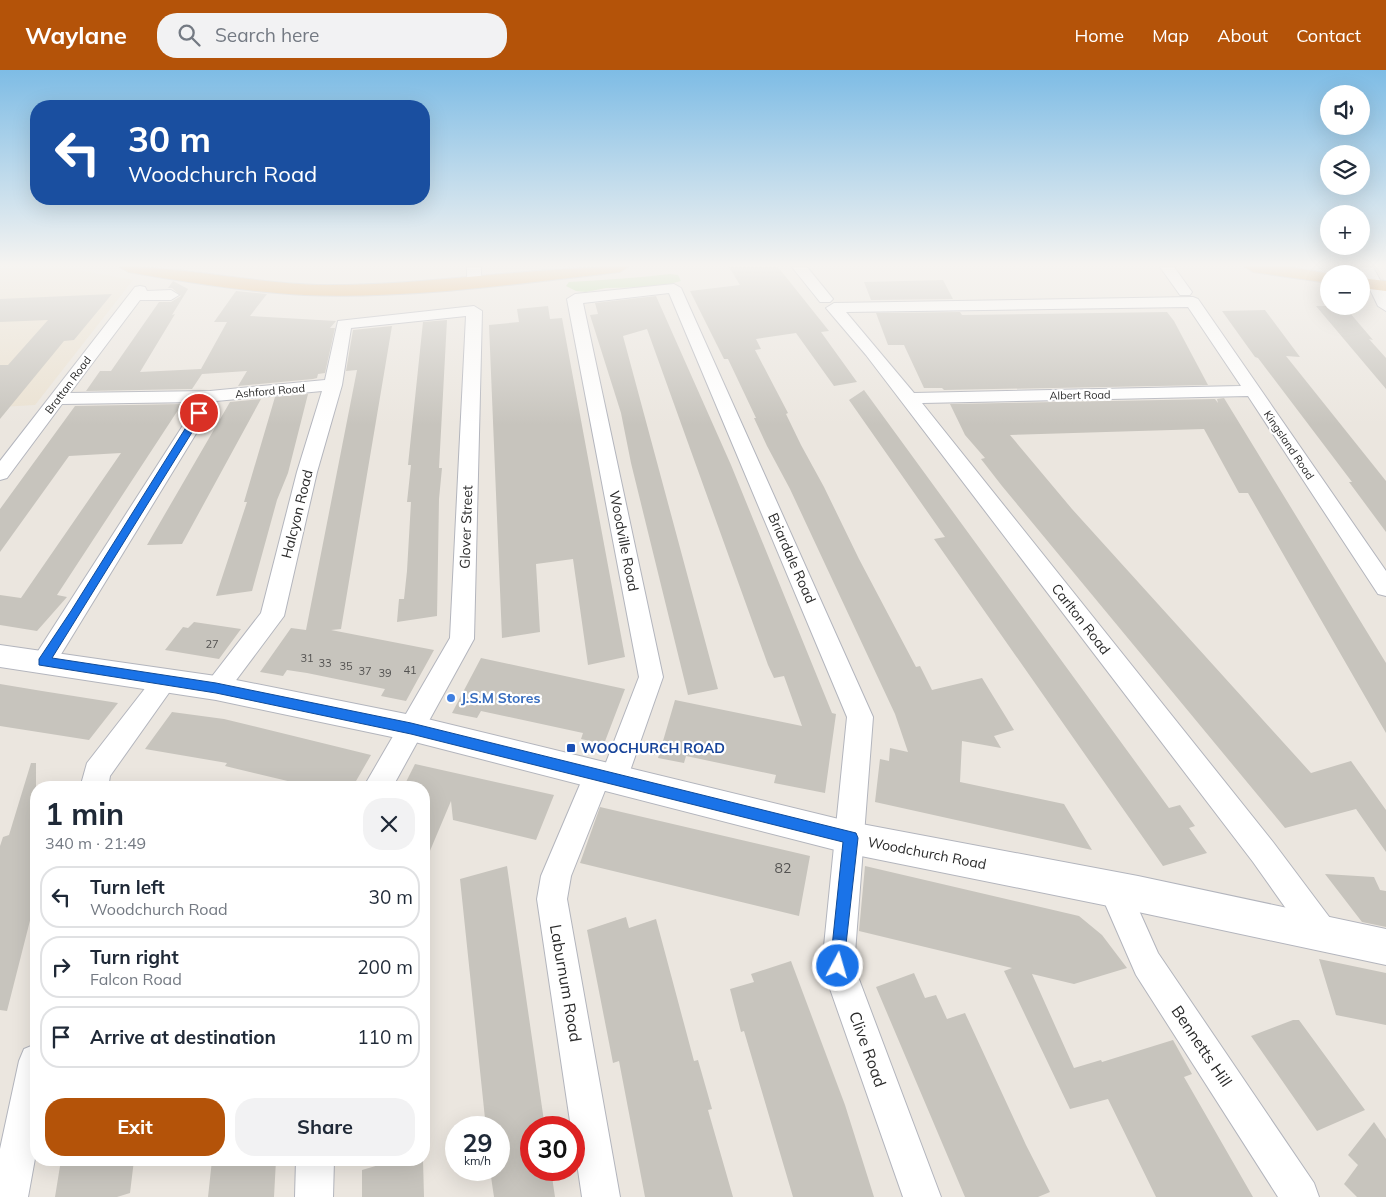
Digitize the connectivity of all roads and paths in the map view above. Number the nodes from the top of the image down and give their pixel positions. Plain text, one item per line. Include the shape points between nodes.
1 (118, 320) edge
2 (388, 320) edge
3 (474, 320) edge
4 (579, 320) edge
5 (688, 320) edge
6 (844, 320) edge
7 (1204, 320) edge
8 (332, 386) junction
9 (1253, 391) junction
10 (210, 396) junction
11 (908, 398) junction
12 (57, 400) junction
13 (0, 474) edge
14 (1386, 588) edge
15 (0, 656) edge
16 (43, 662) junction
17 (166, 680) junction
18 (216, 688) junction
19 (411, 728) junction
20 (606, 778) junction
21 (96, 781) edge
22 (381, 781) edge
23 (851, 838) junction
24 (1114, 890) junction
25 (1322, 933) junction
26 (1386, 947) edge
27 (30, 1090) edge
28 (315, 1166) edge
29 (8, 1197) edge
30 (314, 1197) edge
31 (601, 1197) edge
32 (922, 1197) edge
33 (1300, 1197) edge

1 - 12 street, Brattan Road
2 - 8 street, Halcyon Road via 344,324
3 - 19 street, Glover Street via 462,639
4 - 20 street, Woodville Road via 651,677
5 - 23 street, Briardale Road via 860,717
6 - 11 street, Carlton Road
7 - 9 street, Kingsland Road
8 - 10 street, Ashford Road
8 - 18 street, Halcyon Road via 272,616
9 - 11 street, Albert Road
9 - 14 street, Kingsland Road
10 - 12 street, Ashford Road
10 - 16 street
11 - 25 street, Carlton Road via 1264,852
12 - 13 street, Brattan Road
15 - 16 street, Woodchurch Road
16 - 17 street, Woodchurch Road
17 - 18 street, Woodchurch Road
17 - 21 street via 98,772
18 - 19 street, Woodchurch Road
19 - 20 street, Woodchurch Road
19 - 22 street
20 - 23 street, Woodchurch Road
20 - 31 street, Laburnum Road via 556,876 552,900
23 - 24 street, Woodchurch Road
23 - 32 street, Clive Road via 838,966
24 - 25 street, Woodchurch Road
24 - 33 street, Bennetts Hill via 1147,964
25 - 26 street, Woodchurch Road
27 - 29 street
28 - 30 street

